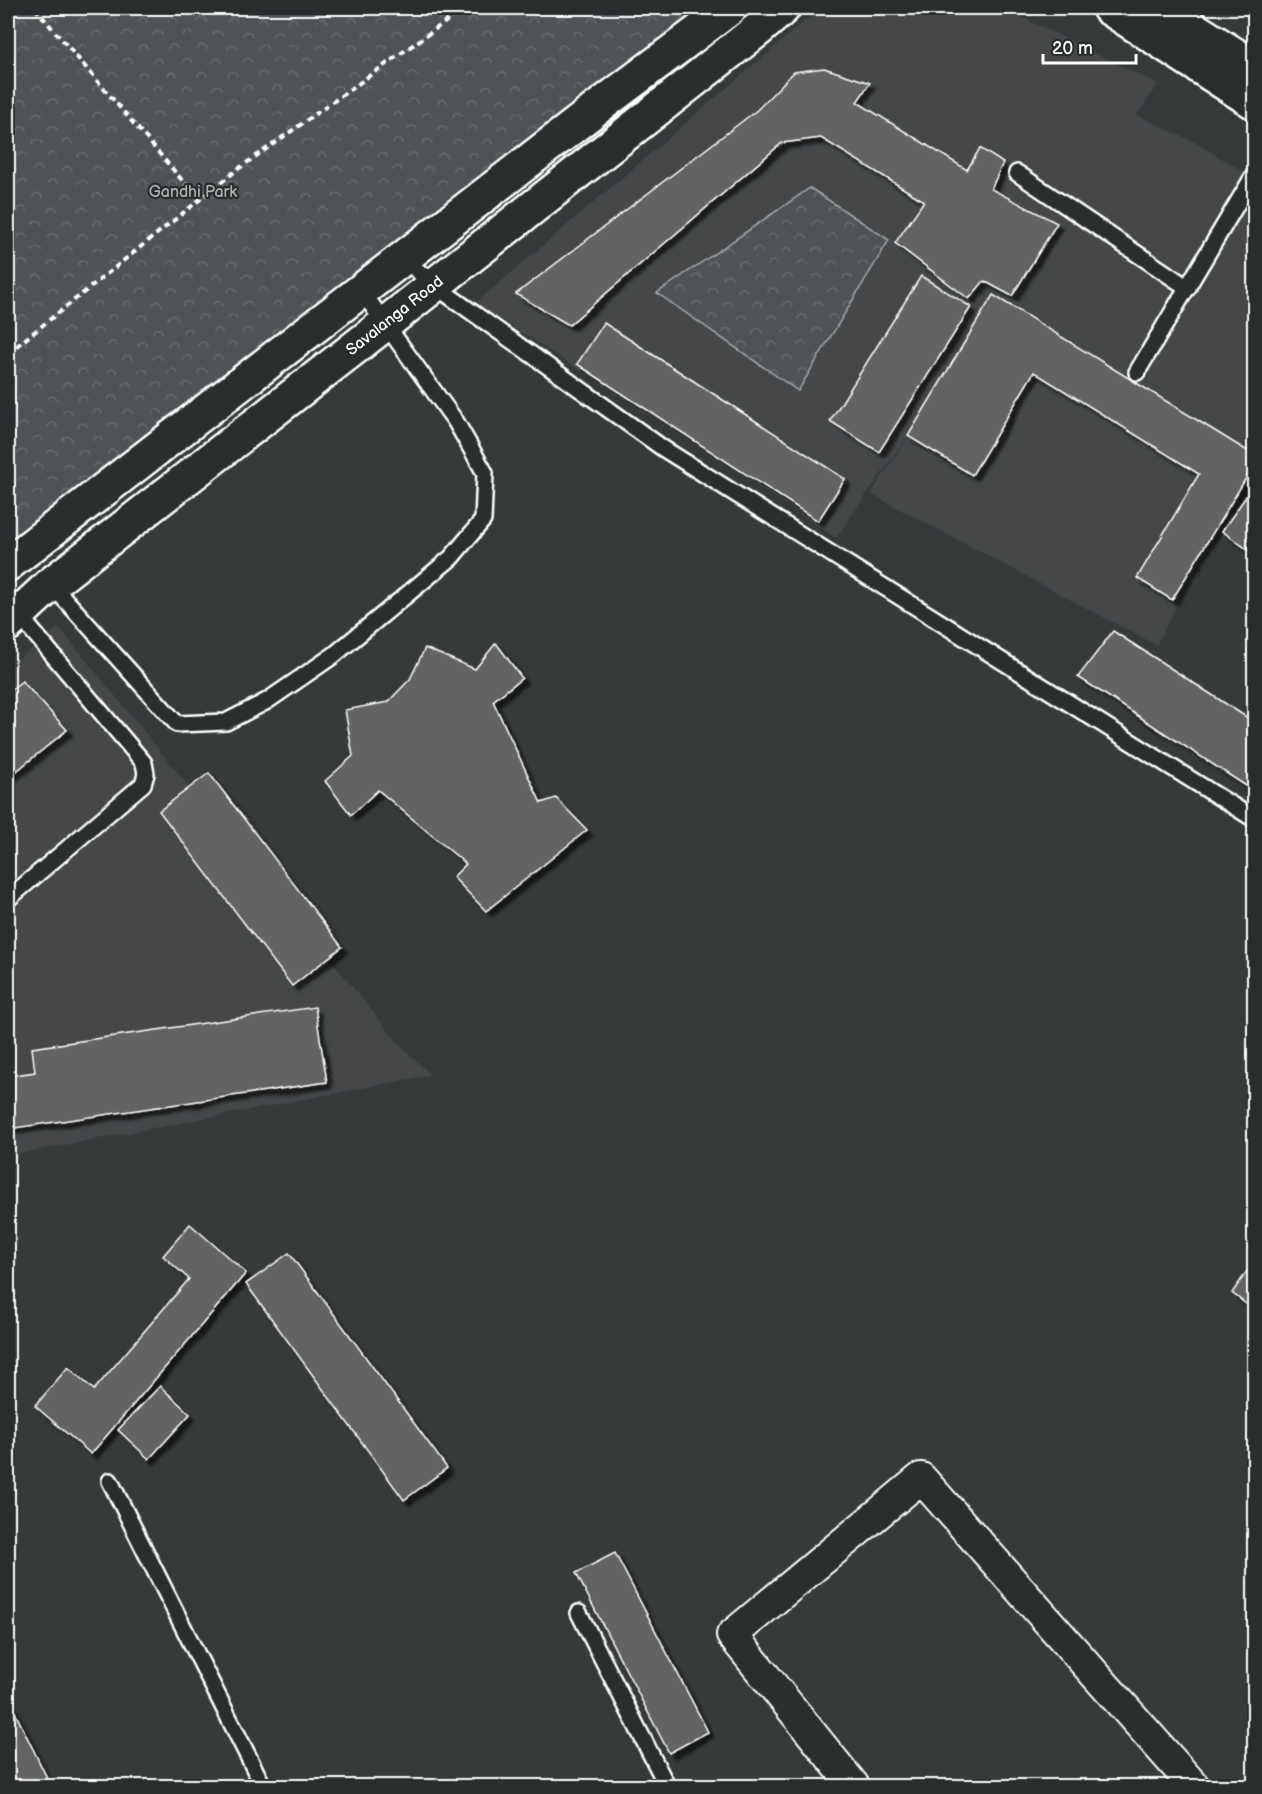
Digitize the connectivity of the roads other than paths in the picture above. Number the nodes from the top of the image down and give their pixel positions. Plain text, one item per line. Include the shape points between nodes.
1 (730, 8) edge
2 (783, 8) edge
3 (1109, 8) edge
4 (1161, 8) edge
5 (1254, 67) edge
6 (1254, 102) edge
7 (1017, 173) dead end
8 (1254, 175) edge
9 (403, 258) junction
10 (434, 285) junction
11 (1188, 288) junction
12 (361, 290) junction
13 (385, 324) junction
14 (1137, 372) dead end
15 (8, 564) edge
16 (51, 584) junction
17 (13, 620) edge
18 (1254, 819) edge
19 (8, 899) edge
20 (110, 1481) dead end
21 (579, 1613) dead end
22 (263, 1786) edge
23 (667, 1786) edge
24 (854, 1786) edge
25 (1194, 1786) edge

1 - 9 main road
2 - 10 main road, Savalanga Road
3 - 6 main road
4 - 5 main road
7 - 11 lane
8 - 11 lane
9 - 10 lane
9 - 12 main road
10 - 13 main road, Savalanga Road
10 - 18 lane via 664,449
11 - 14 lane
12 - 13 lane
12 - 15 main road
13 - 16 main road, Savalanga Road
13 - 16 lane via 456,422 485,473 483,520 451,558 334,655 267,701 226,722 177,724
16 - 17 main road, Savalanga Road
17 - 19 lane via 144,763 146,774 143,784
20 - 22 lane
21 - 23 lane
24 - 25 street via 732,1635 921,1478

